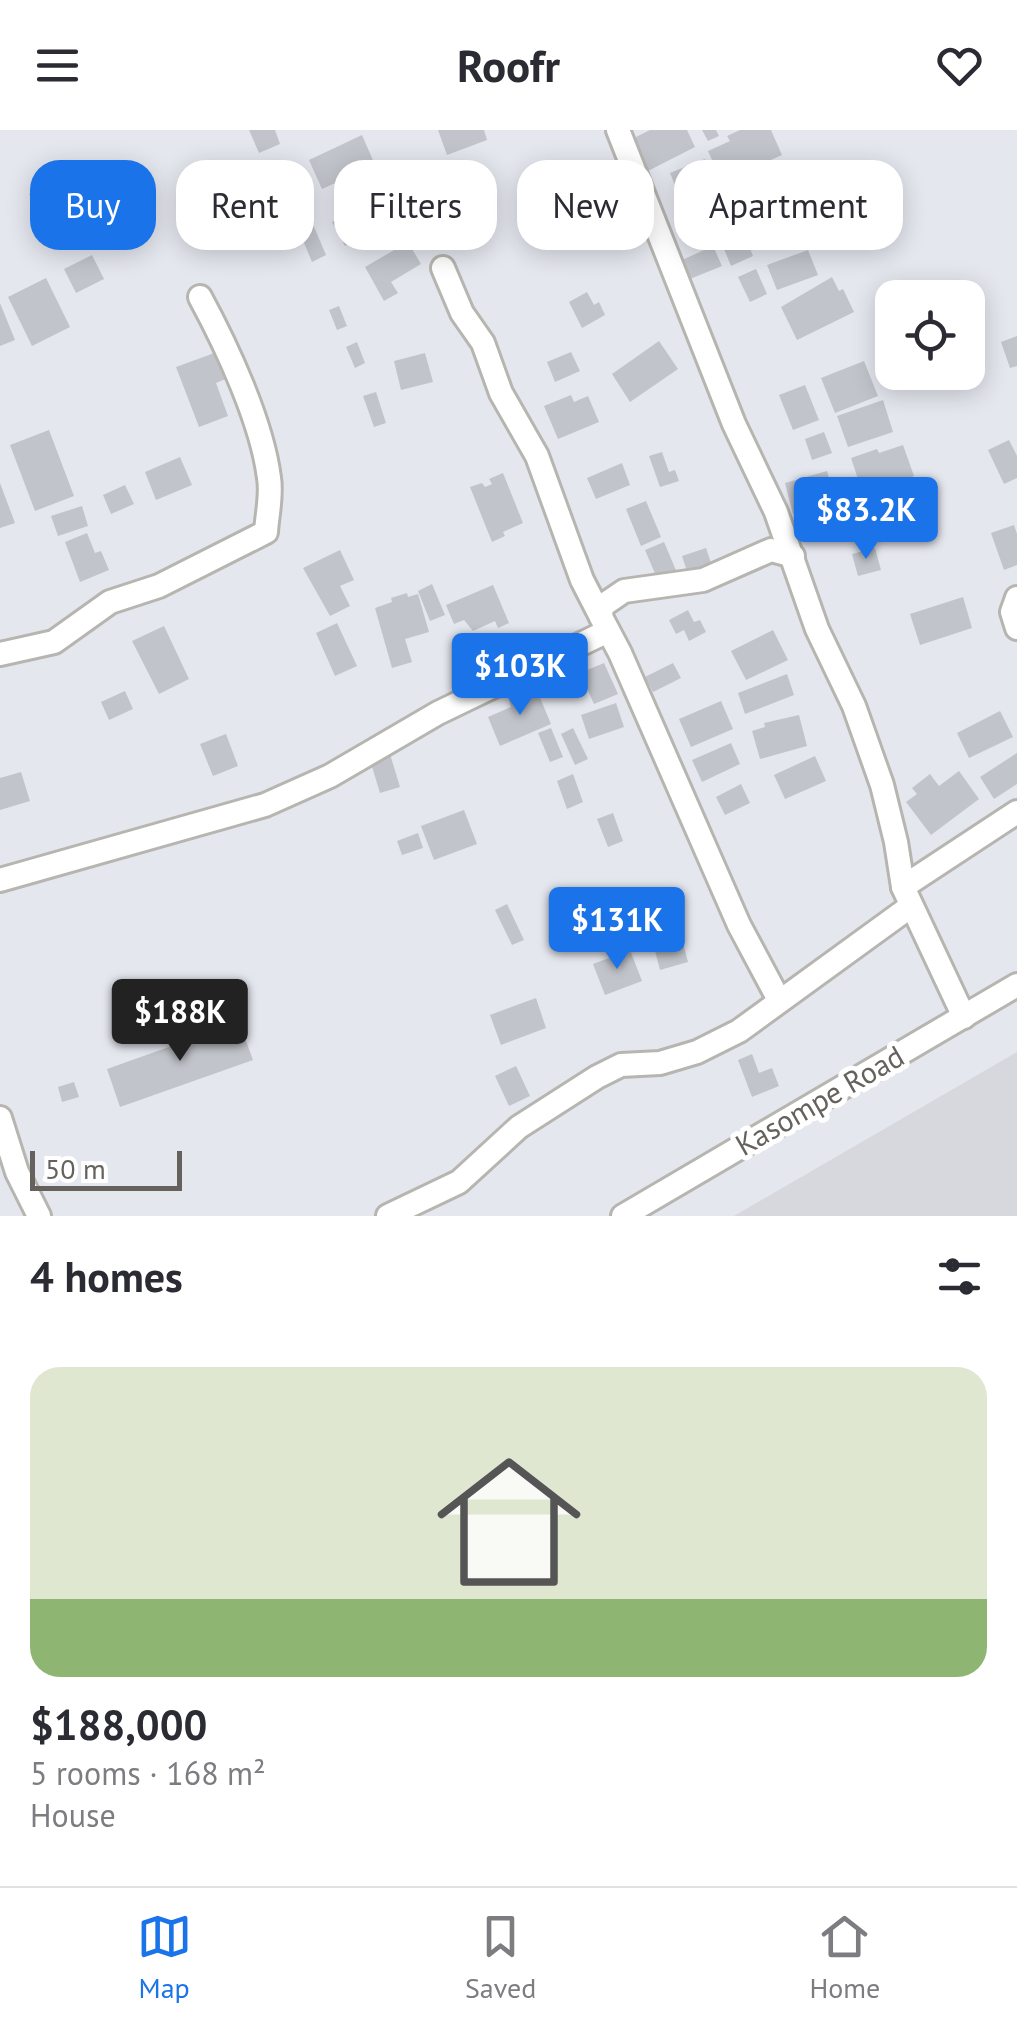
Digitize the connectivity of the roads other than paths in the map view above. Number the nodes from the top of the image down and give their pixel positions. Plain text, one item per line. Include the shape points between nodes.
1 (618, 130) edge
2 (442, 268) dead end
3 (200, 297) dead end
4 (794, 556) junction
5 (1017, 598) edge
6 (604, 624) junction
7 (1017, 628) edge
8 (0, 654) edge
9 (1017, 812) edge
10 (0, 880) edge
11 (907, 897) junction
12 (1017, 985) edge
13 (779, 1000) junction
14 (964, 1017) junction
15 (0, 1118) edge
16 (39, 1216) edge
17 (388, 1216) edge
18 (623, 1216) edge

1 - 4 street via 734,424
2 - 6 street via 538,456
3 - 8 street via 260,441 270,480 266,532 159,586 110,602 54,642
4 - 6 street via 771,550 703,580 624,592 602,606
4 - 11 street via 882,785
5 - 7 street
6 - 10 street via 330,776 265,804
6 - 13 street
9 - 11 street
11 - 13 street
11 - 14 street
12 - 14 street, Kasompe Road
13 - 17 street via 697,1052 660,1063 621,1064 597,1077 518,1127 459,1182
14 - 18 street, Kasompe Road
15 - 16 street

